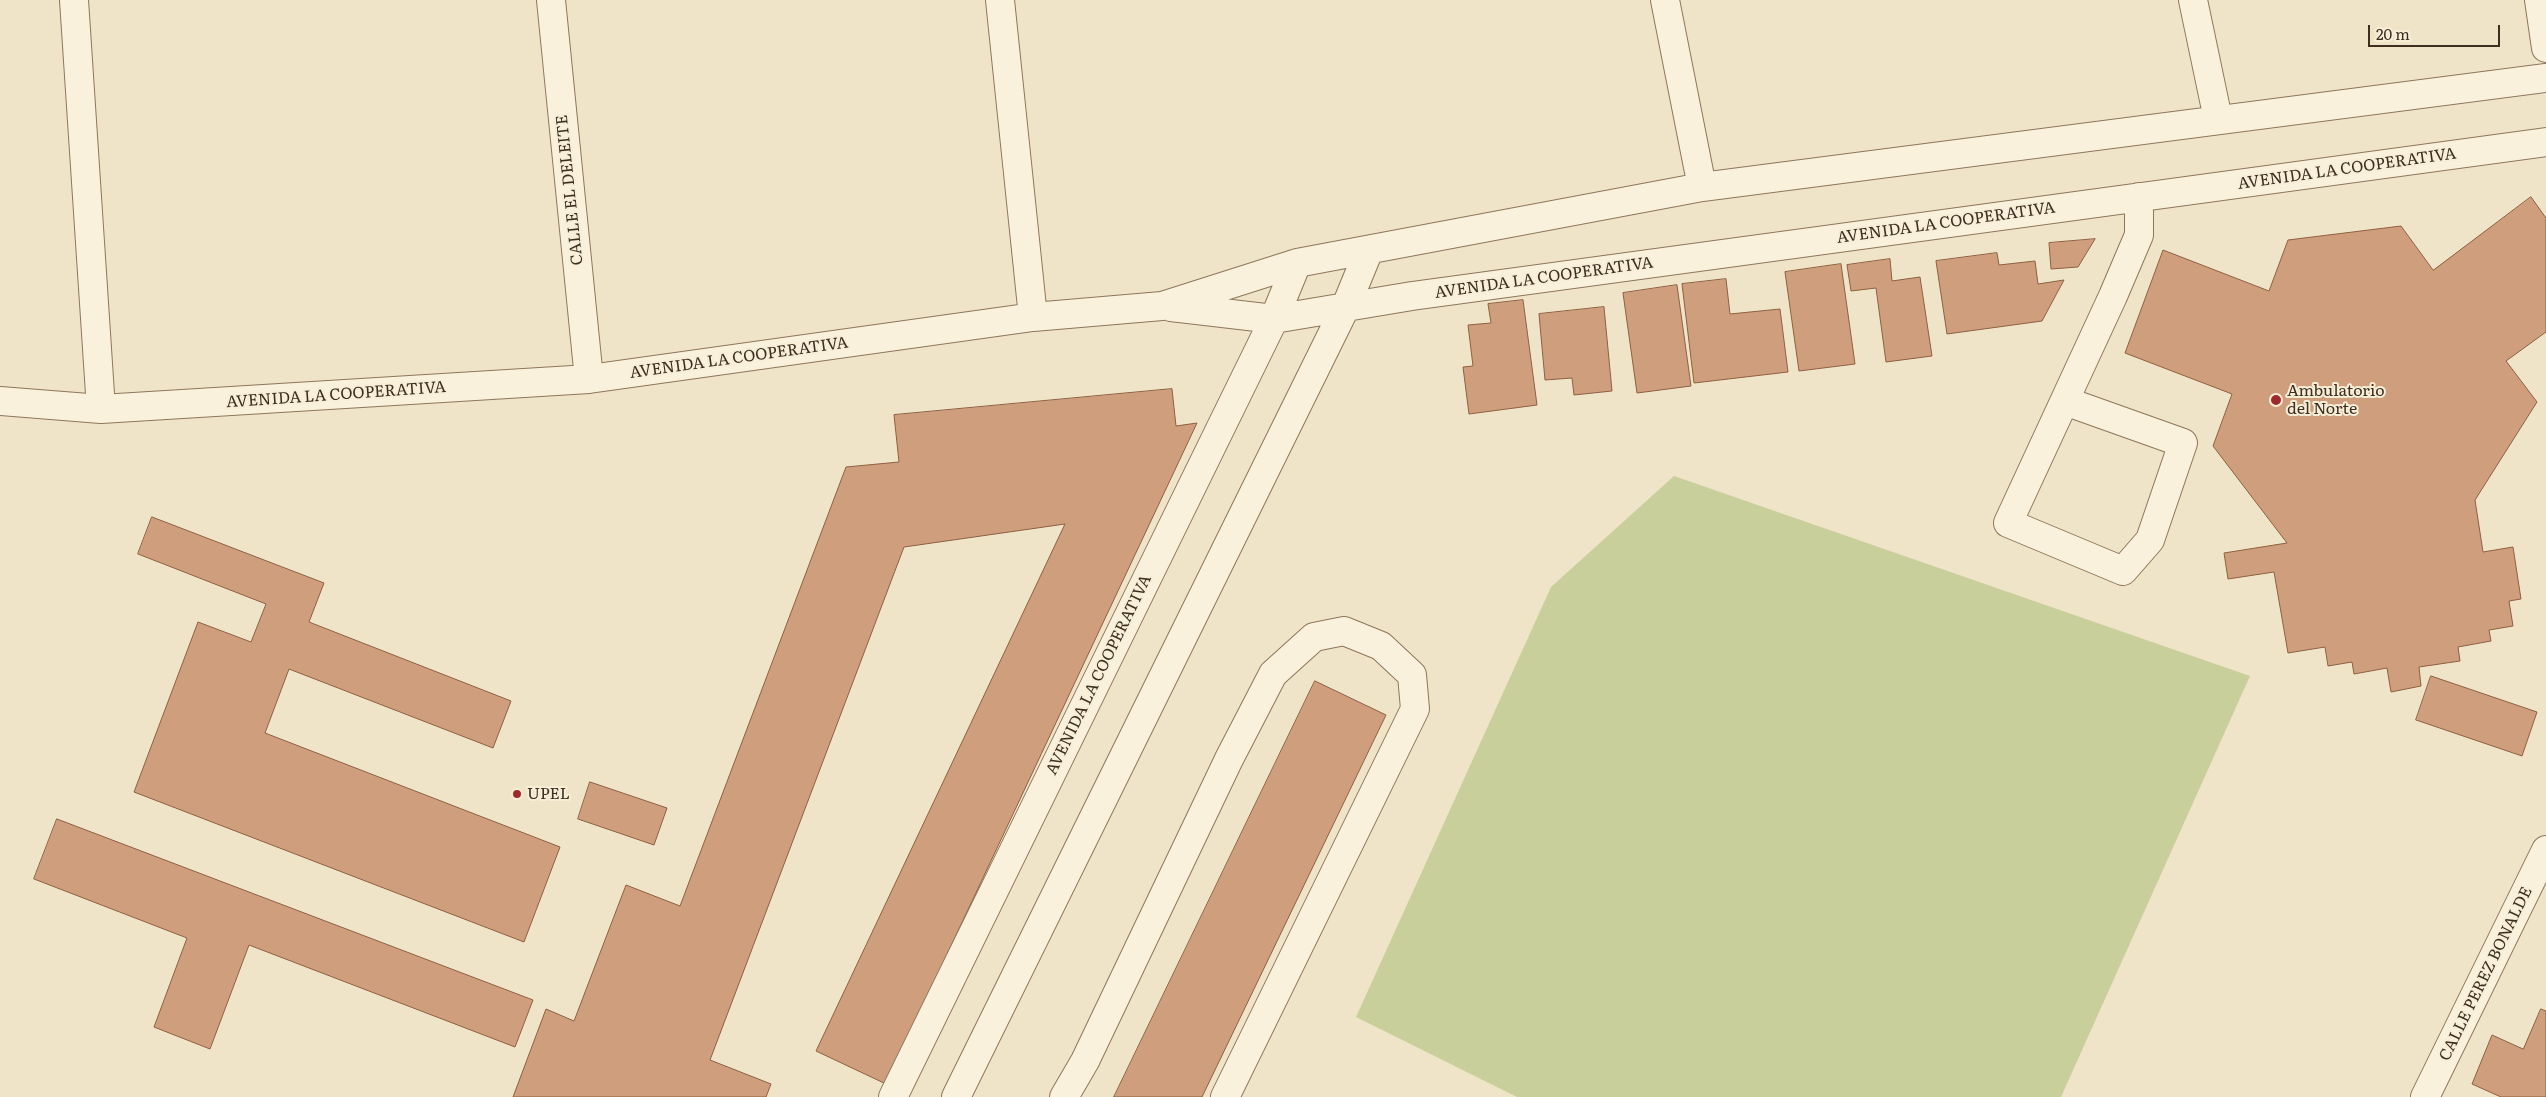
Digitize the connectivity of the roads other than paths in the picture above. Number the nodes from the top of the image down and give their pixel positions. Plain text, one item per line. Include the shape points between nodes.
1 (74, 0) edge
2 (551, 0) edge
3 (1000, 0) edge
4 (1665, 0) edge
5 (2193, 0) edge
6 (2538, 0) edge
7 (2546, 48) edge
8 (2546, 78) edge
9 (2218, 119) junction
10 (2546, 142) edge
11 (1702, 187) junction
12 (2139, 197) junction
13 (1369, 250) junction
14 (1297, 263) junction
15 (1162, 306) junction
16 (1346, 306) junction
17 (1033, 317) junction
18 (1274, 319) junction
19 (589, 379) junction
20 (0, 401) edge
21 (2065, 401) junction
22 (101, 409) junction
23 (2546, 850) edge
24 (893, 1097) edge
25 (956, 1097) edge
26 (1064, 1097) edge
27 (1225, 1097) edge
28 (2425, 1097) edge

1 - 22 street
2 - 19 street, CALLE EL DELEITE
3 - 17 street
4 - 11 street
5 - 9 street
6 - 7 street
8 - 9 street, AVENIDA LA COOPERATIVA
9 - 11 street, AVENIDA LA COOPERATIVA
10 - 12 street, AVENIDA LA COOPERATIVA
11 - 13 street, AVENIDA LA COOPERATIVA
12 - 16 street, AVENIDA LA COOPERATIVA
12 - 21 street via 2138,235
13 - 14 street, AVENIDA LA COOPERATIVA
13 - 16 street
14 - 15 street, AVENIDA LA COOPERATIVA
14 - 18 street
15 - 17 street, AVENIDA LA COOPERATIVA
15 - 18 street
16 - 18 street, AVENIDA LA COOPERATIVA
16 - 25 street
17 - 19 street, AVENIDA LA COOPERATIVA
18 - 24 street, AVENIDA LA COOPERATIVA
19 - 22 street, AVENIDA LA COOPERATIVA
20 - 22 street, AVENIDA LA COOPERATIVA
21 - 21 street via 2008,523 2123,571 2150,540 2184,443
23 - 28 street, CALLE PEREZ BONALDE
26 - 27 street via 1085,1061 1273,674 1314,637 1344,631 1382,646 1412,675 1415,709

